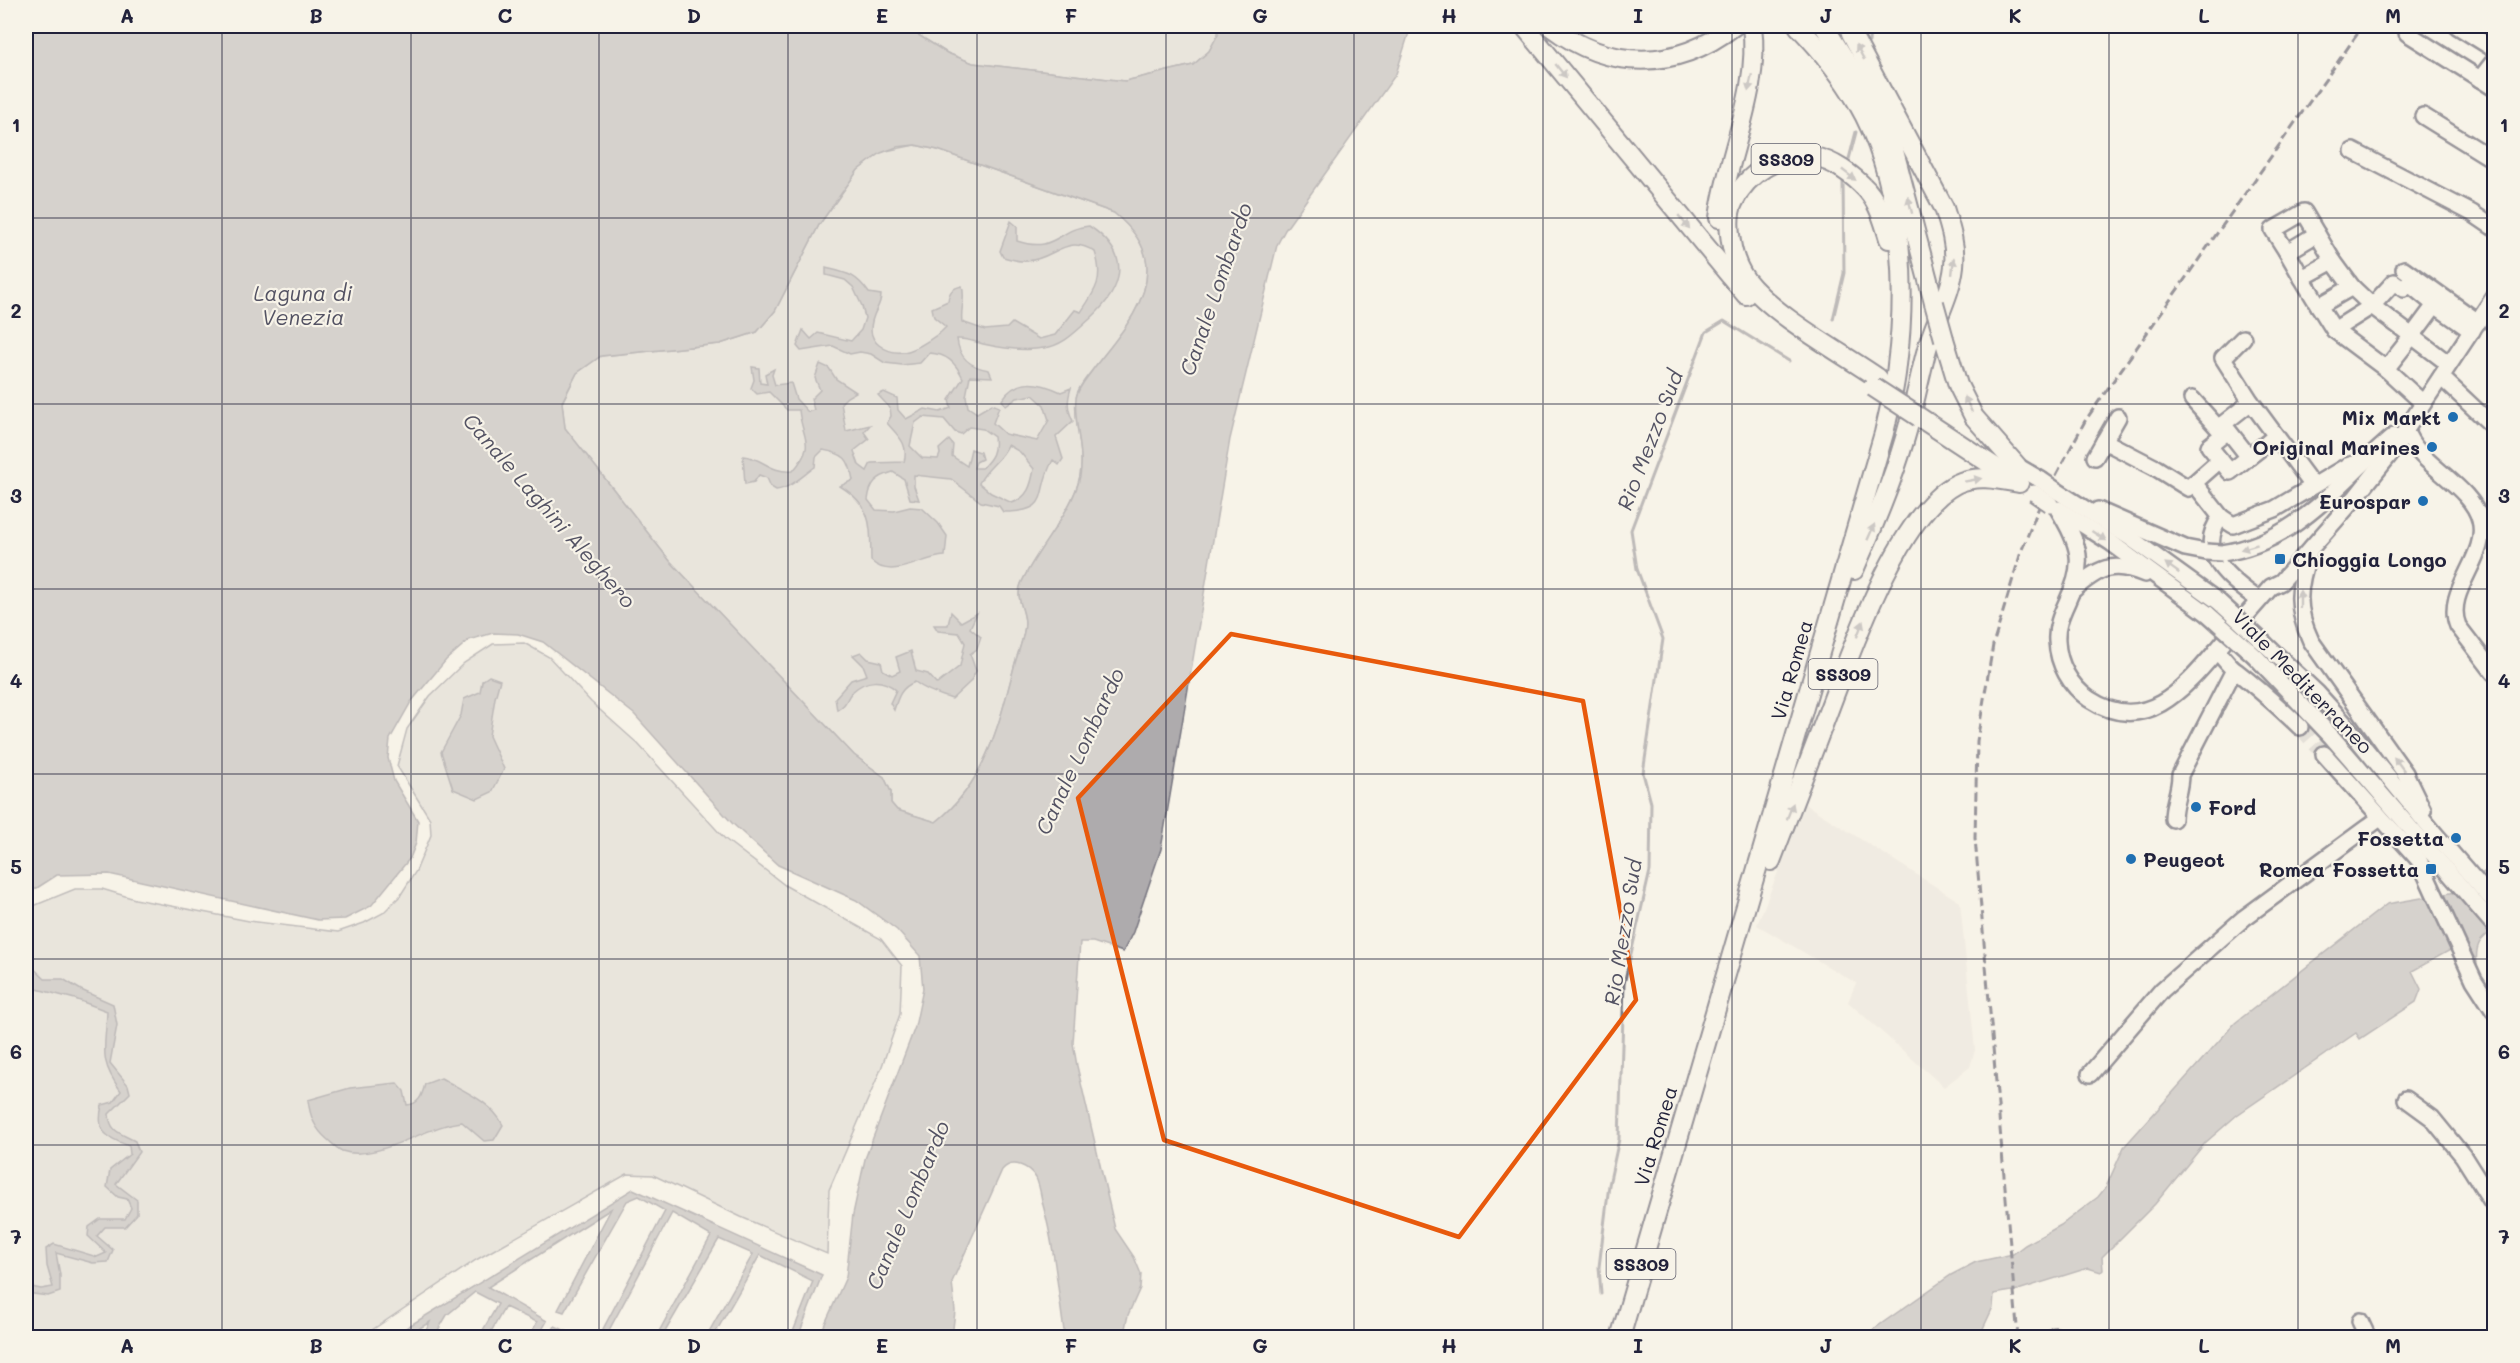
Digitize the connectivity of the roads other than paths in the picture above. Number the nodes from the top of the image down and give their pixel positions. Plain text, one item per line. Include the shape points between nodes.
1 (1524, 26) edge
2 (1550, 26) edge
3 (1568, 26) edge
4 (1752, 26) edge
5 (1798, 26) edge
6 (1805, 26) edge
7 (1824, 26) edge
8 (1849, 26) edge
9 (2414, 26) edge
10 (2457, 26) edge
11 (1726, 31) edge
12 (2494, 49) edge
13 (2494, 61) edge
14 (1849, 66) junction
15 (2480, 79) junction
16 (2494, 88) edge
17 (2423, 116) dead end
18 (2353, 151) dead end
19 (2494, 160) edge
20 (2494, 228) edge
21 (2317, 234) junction
22 (2287, 252) junction
23 (2333, 261) junction
24 (2404, 269) dead end
25 (1725, 271) junction
26 (2302, 278) junction
27 (2352, 287) junction
28 (1900, 293) junction
29 (2494, 297) edge
30 (2435, 305) junction
31 (2319, 306) junction
32 (2372, 306) junction
33 (2475, 326) junction
34 (2334, 330) junction
35 (2412, 336) junction
36 (2243, 338) dead end
37 (2386, 369) junction
38 (2445, 370) junction
39 (1876, 383) junction
40 (2192, 399) dead end
41 (2251, 402) junction
42 (2423, 403) junction
43 (2118, 417) dead end
44 (2494, 427) edge
45 (2226, 428) junction
46 (2276, 436) junction
47 (2400, 437) junction
48 (2104, 441) junction
49 (2095, 457) dead end
50 (2249, 457) junction
51 (2220, 460) junction
52 (2364, 461) junction
53 (2027, 480) junction
54 (2194, 483) junction
55 (2313, 486) junction
56 (2059, 501) junction
57 (2221, 517) junction
58 (2303, 519) junction
59 (2312, 546) junction
60 (2165, 582) junction
61 (2271, 587) junction
62 (2073, 590) junction
63 (2259, 600) junction
64 (1822, 643) junction
65 (2216, 651) junction
66 (2260, 651) junction
67 (2234, 670) junction
68 (2494, 673) edge
69 (2300, 727) tunnel mouth
70 (2324, 754) tunnel mouth
71 (2380, 818) junction
72 (2174, 819) dead end
73 (2435, 834) junction
74 (2459, 873) junction
75 (2494, 902) edge
76 (2494, 925) edge
77 (1736, 943) junction
78 (2494, 1011) edge
79 (2090, 1074) dead end
80 (2406, 1100) dead end
81 (2494, 1205) edge
82 (1620, 1338) edge

1 -> 25 main road, SS309
2 - 11 main road via 1592,50 1647,61 1677,57
3 - 11 main road via 1624,49 1649,50 1672,48
4 -> 25 main road, SS309 via 1752,74 1722,195 1718,228
5 - 28 main road, Via Romea / SS309 via 1839,74 1871,130 1893,197
6 - 14 main road
7 - 14 main road
64 -> 8 main road via 1883,505 1954,265 1954,238 1944,208
9 - 15 street via 2407,33
10 - 12 street
13 - 15 street
53 -> 14 main road, bridge via 1974,417 1958,385 1893,147 1868,91
15 - 16 street
17 - 19 street
18 - 20 street
21 - 22 street
21 - 22 street via 2304,212 2273,230
21 - 23 street
22 - 26 street
23 - 26 street
23 - 27 street
24 - 33 street
25 - 39 main road, SS309 via 1782,328
26 - 31 street
27 - 31 street
27 - 32 street
39 -> 28 main road, SS309 via 1782,313 1744,278 1729,231 1732,203 1748,180 1782,160 1812,157 1845,171 1867,190 1881,212
28 - 64 main road, Via Romea / SS309 via 1897,367 1884,433
29 - 33 street
30 - 32 street via 2408,283 2404,289 2394,282
30 - 33 street
30 - 35 street
31 - 34 street
32 - 34 street
32 - 35 street
33 - 38 street
34 - 37 street
35 - 37 street
35 - 38 street
36 - 41 street via 2223,358
37 - 42 street
38 - 42 street
38 - 44 street
39 - 53 main road, SS309
40 - 45 street via 2218,428
41 - 45 street
41 - 46 street
42 - 47 street
43 - 48 street
45 - 50 street
45 - 51 street via 2209,446
46 - 50 street
46 - 55 street
47 - 52 street
47 - 59 street via 2356,497
47 - 61 street via 2273,577
47 - 68 street via 2470,501 2481,520 2480,541 2457,600 2455,619
48 - 49 street
48 - 54 street via 2188,488
50 - 51 street via 2230,472
51 - 54 street
52 - 55 street
52 - 58 street
53 - 56 street, Viale Mediterraneo, bridge
77 -> 53 main road, SS309 via 1866,613 1915,522 1956,483 1988,478
54 - 57 street
55 - 57 street via 2275,509 2233,525
55 - 58 street
58 -> 56 street via 2261,544 2214,553 2185,548 2128,521
56 -> 60 street, Viale Mediterraneo
56 - 62 street via 2080,559
66 -> 56 street, Viale Mediterraneo, bridge via 2219,602 2129,537
57 - 63 street via 2215,524 2212,540 2220,568
59 - 61 street via 2281,582
73 -> 59 street via 2405,773 2322,659 2302,622 2300,586
60 - 62 street via 2133,569 2108,567 2090,575
60 - 66 street, Viale Mediterraneo, bridge
61 - 63 street
62 - 65 street via 2057,628 2059,657 2077,689 2101,706 2127,712 2155,707 2179,692
63 - 65 street
64 - 77 main road, Via Romea / SS309
65 - 67 street
66 - 73 street, Viale Mediterraneo via 2317,693
66 - 74 street, Viale Mediterraneo via 2306,707
67 - 69 street
67 - 72 street via 2180,775 2180,789 2173,801
70 - 71 street
71 - 78 street via 2421,866 2474,980
71 - 79 street via 2235,925 2162,990
73 - 74 street, Viale Mediterraneo
74 - 75 street, Viale Mediterraneo
74 - 76 street, Viale Mediterraneo
77 - 82 main road, Via Romea / SS309
80 - 81 street via 2432,1118 2463,1156

